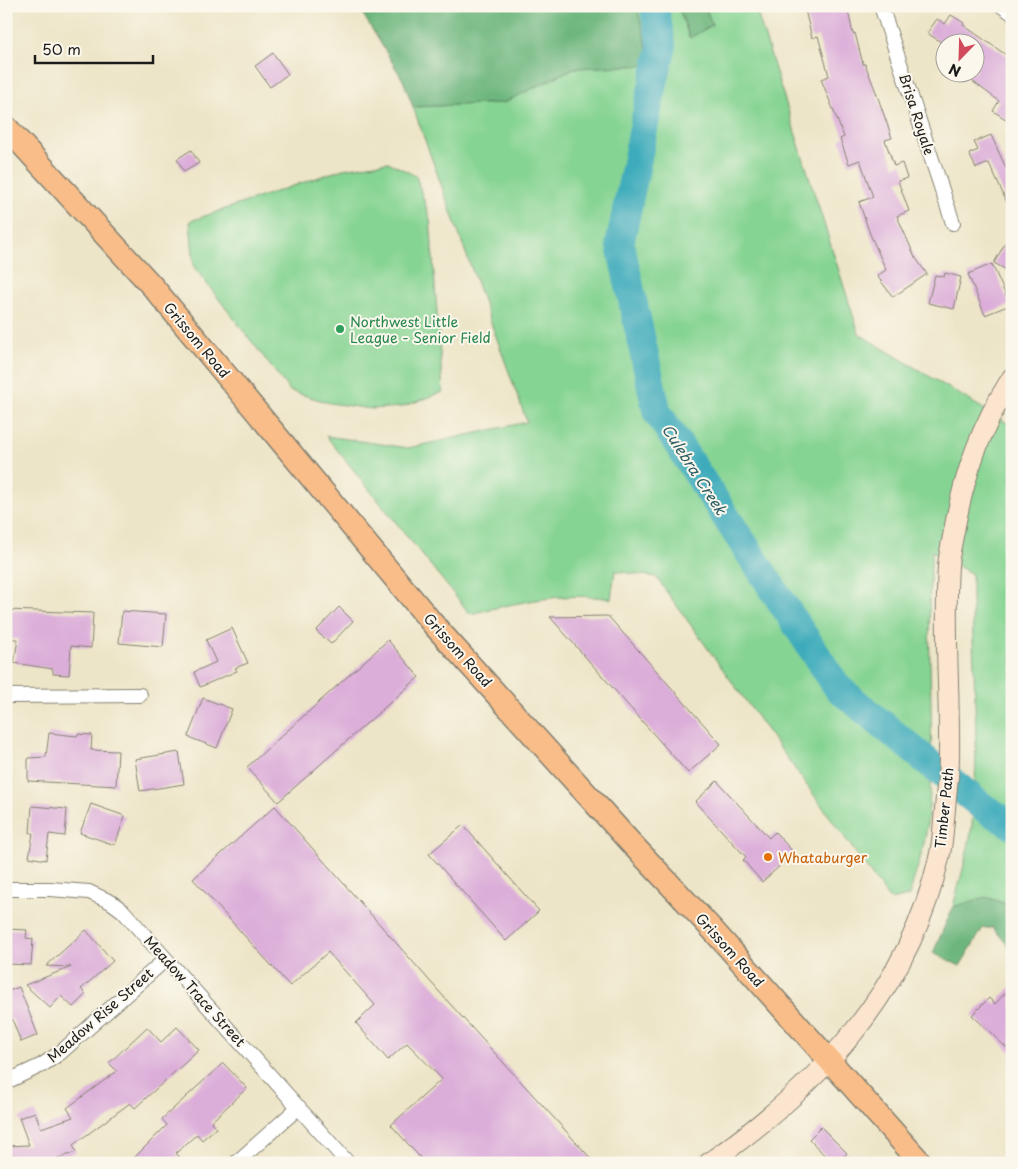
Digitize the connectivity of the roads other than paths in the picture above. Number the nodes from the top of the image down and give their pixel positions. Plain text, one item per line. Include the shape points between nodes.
1 (881, 6) edge
2 (1002, 6) edge
3 (1012, 13) edge
4 (6, 127) edge
5 (953, 222) dead end
6 (1012, 378) edge
7 (140, 695) dead end
8 (6, 696) edge
9 (6, 889) edge
10 (166, 959) junction
11 (830, 1060) junction
12 (6, 1082) edge
13 (299, 1107) junction
14 (236, 1163) edge
15 (348, 1163) edge
16 (709, 1163) edge
17 (921, 1163) edge

1 - 5 street, Brisa Royale
2 - 3 street
4 - 11 main road, Grissom Road via 154,287 433,624
6 - 11 street, Timber Path via 974,450 958,506 948,564 949,758 940,856 930,894 897,971 865,1020
7 - 8 street
9 - 10 street, Meadow Trace Street via 50,889 96,895 123,911
10 - 12 street, Meadow Rise Street via 60,1053
10 - 13 street, Meadow Trace Street
11 - 16 street, Timber Path via 768,1118
11 - 17 main road, Grissom Road
13 - 14 street
13 - 15 street, Meadow Trace Street

